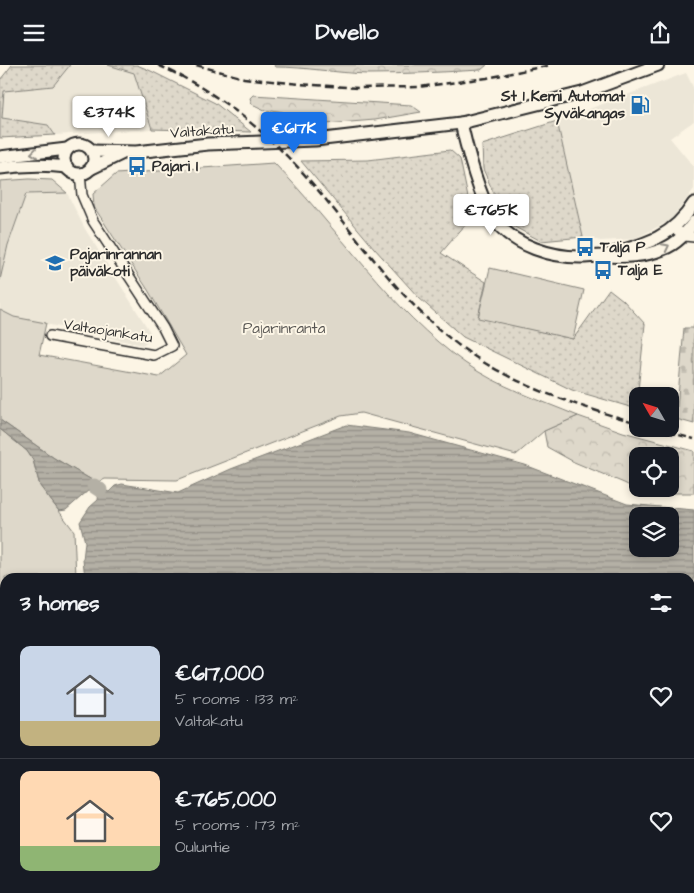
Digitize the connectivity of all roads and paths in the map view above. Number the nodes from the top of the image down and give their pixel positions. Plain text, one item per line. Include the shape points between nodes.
1 (658, 65) edge
2 (461, 123) junction
3 (67, 149) junction
4 (92, 151) junction
5 (125, 152) junction
6 (0, 157) edge
7 (67, 167) junction
8 (0, 168) edge
9 (92, 168) junction
10 (80, 174) junction
11 (694, 203) edge
12 (694, 222) edge
13 (674, 228) junction
14 (689, 236) edge
15 (601, 256) junction
16 (50, 336) dead end

1 - 2 main road, Valtakatu via 582,93
2 - 5 main road, Valtakatu via 315,139
2 - 15 main road via 470,161 488,209 506,232 520,242 554,254
3 - 4 main road via 81,143
3 -> 6 main road
3 - 7 main road via 64,155
4 - 5 main road, Valtakatu
4 - 9 main road via 95,159
5 - 9 main road, Valtakatu
7 - 8 main road via 23,165
7 - 10 main road
9 - 10 main road
10 - 16 street, Valtaojankatu via 82,195 92,221 172,346 154,355
11 - 13 main road
12 - 14 main road
13 - 14 street
13 - 15 main road via 648,243
15 -> 14 main road via 625,258 646,254 665,249

